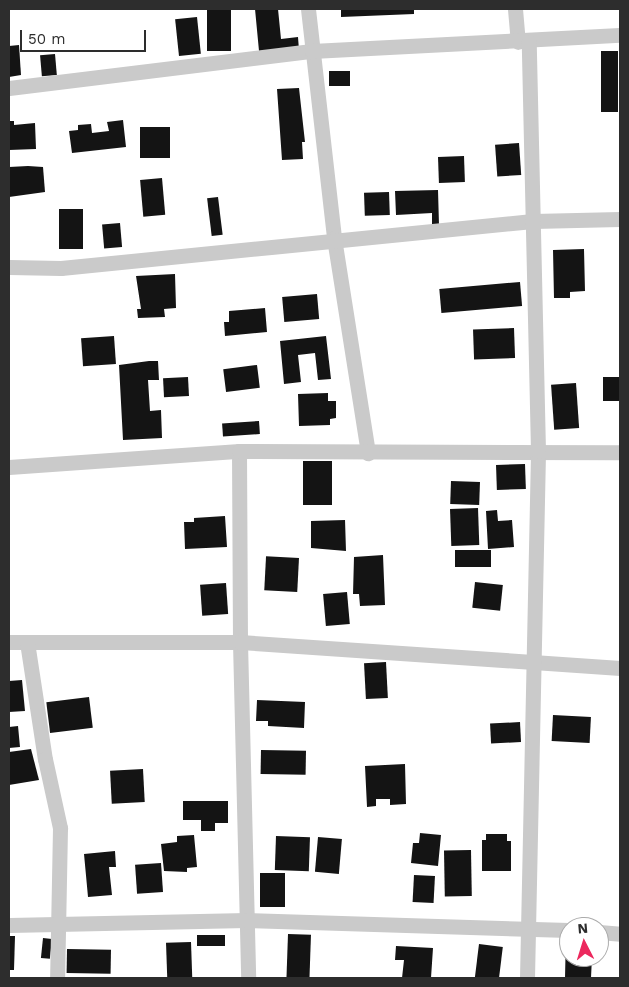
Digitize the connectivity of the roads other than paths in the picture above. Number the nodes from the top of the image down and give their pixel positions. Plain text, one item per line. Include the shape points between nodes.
1 (308, 9) edge
2 (515, 9) edge
3 (620, 35) edge
4 (524, 42) junction
5 (312, 51) junction
6 (9, 88) edge
7 (620, 219) edge
8 (533, 221) junction
9 (334, 238) junction
10 (9, 267) edge
11 (239, 451) junction
12 (538, 451) junction
13 (620, 452) edge
14 (368, 453) junction
15 (9, 467) edge
16 (9, 642) edge
17 (27, 642) junction
18 (240, 642) junction
19 (532, 662) junction
20 (620, 668) edge
21 (247, 920) junction
22 (9, 925) edge
23 (59, 925) junction
24 (530, 928) junction
25 (559, 929) edge
26 (57, 978) edge
27 (248, 978) edge
28 (527, 978) edge

1 - 5 street
2 - 4 street
3 - 4 street
4 - 5 street
4 - 8 street
5 - 6 street
5 - 9 street
7 - 8 street
8 - 9 street
8 - 12 street
9 - 10 street via 61,268
9 - 14 street
11 - 14 street
11 - 15 street
11 - 18 street
12 - 13 street
12 - 14 street
12 - 19 street
16 - 17 street
17 - 18 street
17 - 23 street via 45,759 60,828
18 - 19 street
18 - 21 street
19 - 20 street
19 - 24 street
21 - 23 street
21 - 24 street
21 - 27 street
22 - 23 street
23 - 26 street
24 - 25 street
24 - 28 street

